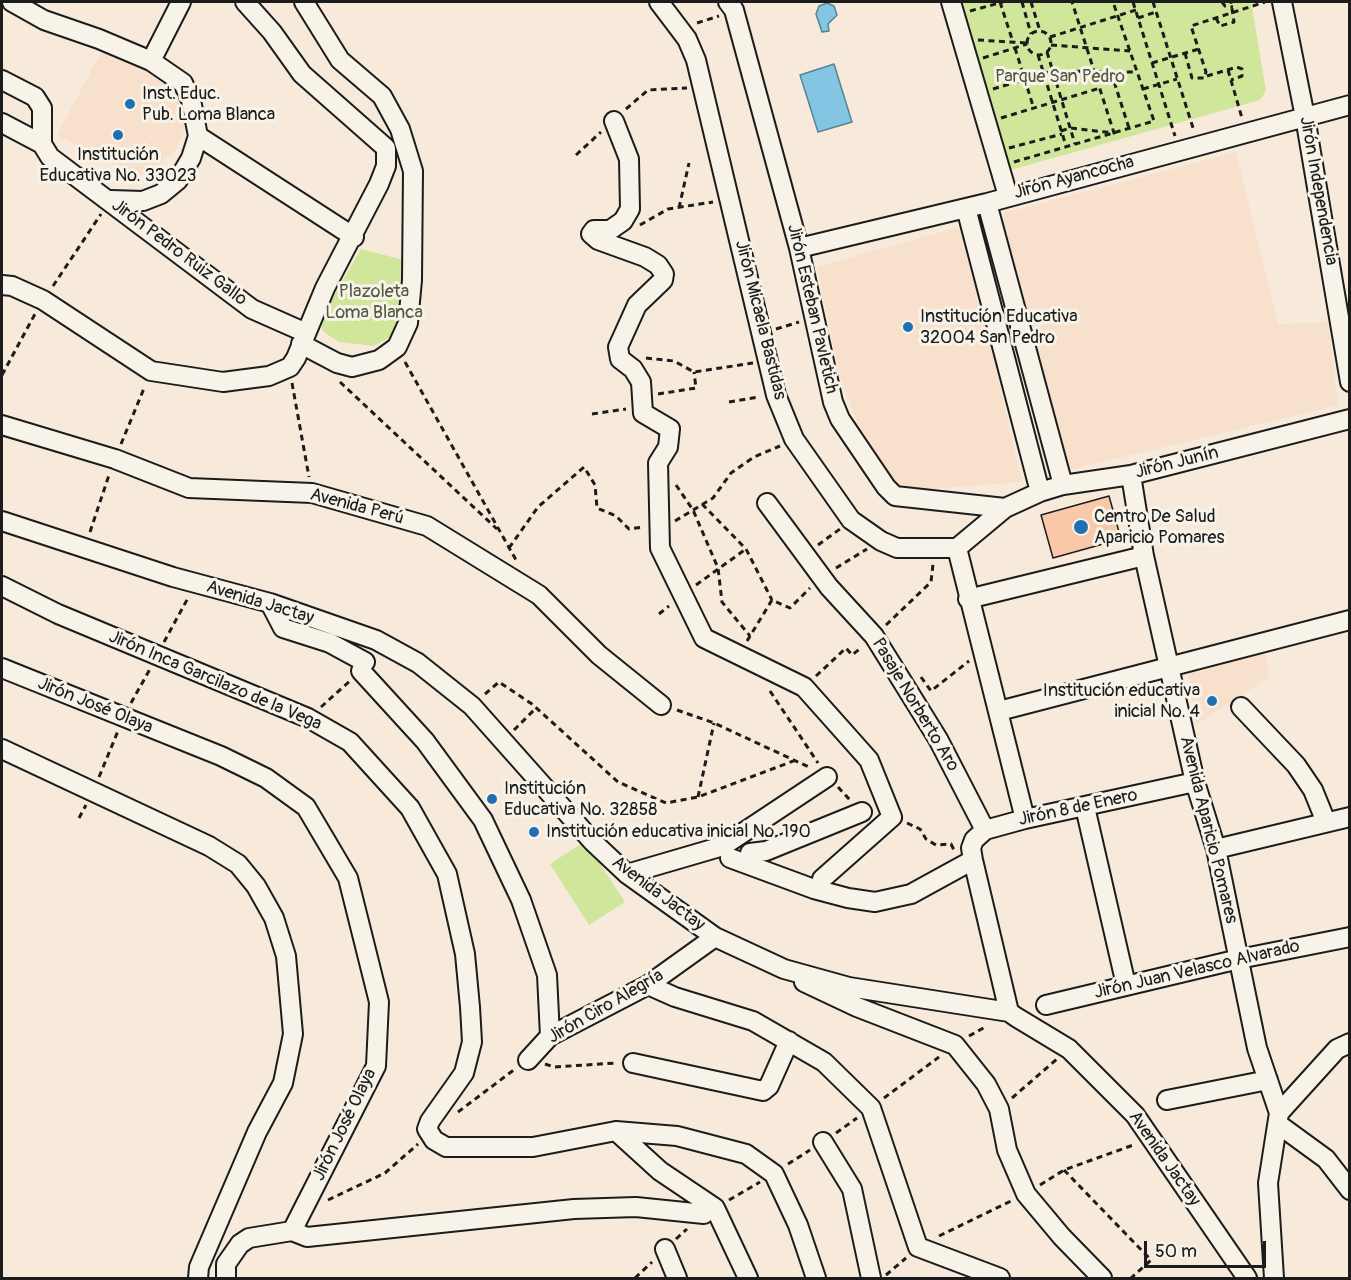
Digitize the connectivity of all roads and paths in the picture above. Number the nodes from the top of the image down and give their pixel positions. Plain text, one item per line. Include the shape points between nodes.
1 (12, 2) edge
2 (181, 2) edge
3 (245, 2) edge
4 (304, 2) edge
5 (659, 2) edge
6 (951, 2) edge
7 (1001, 2) edge
8 (1022, 2) edge
9 (1031, 2) edge
10 (1072, 2) edge
11 (1113, 2) edge
12 (1133, 2) edge
13 (1140, 2) edge
14 (1153, 2) edge
15 (1222, 2) edge
16 (1232, 2) edge
17 (1265, 2) edge
18 (1282, 2) edge
19 (731, 6) edge
20 (1233, 6) junction
21 (1136, 10) junction
22 (969, 12) dead end
23 (1156, 12) junction
24 (1234, 12) junction
25 (1118, 16) junction
26 (1138, 18) junction
27 (1216, 18) junction
28 (694, 24) dead end
29 (1080, 28) junction
30 (1040, 31) junction
31 (1031, 34) junction
32 (1050, 37) junction
33 (977, 40) dead end
34 (1013, 42) junction
35 (1027, 44) junction
36 (1051, 45) junction
37 (1015, 48) junction
38 (1087, 48) junction
39 (1199, 49) junction
40 (1130, 51) junction
41 (1047, 52) junction
42 (1185, 53) junction
43 (1038, 55) junction
44 (1171, 57) junction
45 (982, 58) dead end
46 (151, 61) junction
47 (1152, 63) junction
48 (1228, 70) junction
49 (1053, 71) junction
50 (1094, 71) junction
51 (1111, 72) junction
52 (1137, 72) junction
53 (1044, 74) junction
54 (1205, 77) junction
55 (1024, 79) junction
56 (1177, 79) junction
57 (2, 80) edge
58 (1231, 80) junction
59 (1158, 85) junction
60 (702, 88) junction
61 (1100, 88) junction
62 (1143, 89) junction
63 (991, 90) dead end
64 (1062, 100) junction
65 (1053, 103) junction
66 (1350, 105) edge
67 (1034, 109) junction
68 (1305, 117) junction
69 (999, 119) dead end
70 (614, 121) junction
71 (2, 123) edge
72 (1070, 128) junction
73 (1129, 128) junction
74 (1062, 132) junction
75 (1246, 132) junction
76 (1114, 133) junction
77 (198, 136) junction
78 (42, 144) junction
79 (1075, 144) junction
80 (1198, 144) junction
81 (1066, 146) junction
82 (1008, 149) dead end
83 (1179, 149) junction
84 (576, 155) dead end
85 (689, 163) dead end
86 (1011, 163) dead end
87 (1008, 196) junction
88 (729, 199) junction
89 (111, 200) junction
90 (987, 203) junction
91 (679, 208) junction
92 (966, 208) junction
93 (638, 226) dead end
94 (354, 237) junction
95 (799, 248) junction
96 (2, 285) edge
97 (815, 317) junction
98 (764, 333) junction
99 (303, 338) junction
100 (397, 347) junction
101 (618, 355) junction
102 (769, 361) junction
103 (290, 367) junction
104 (151, 371) junction
105 (335, 377) dead end
106 (1350, 382) edge
107 (777, 395) junction
108 (729, 402) dead end
109 (1350, 419) edge
110 (2, 425) edge
111 (115, 459) junction
112 (1131, 475) junction
113 (675, 482) dead end
114 (1063, 485) junction
115 (1040, 492) junction
116 (312, 493) junction
117 (767, 503) dead end
118 (702, 504) dead end
119 (1005, 507) junction
120 (851, 520) junction
121 (2, 521) edge
122 (501, 533) junction
123 (881, 541) junction
124 (957, 548) junction
125 (746, 549) junction
126 (84, 550) junction
127 (805, 555) junction
128 (1144, 556) junction
129 (521, 567) dead end
130 (718, 568) junction
131 (821, 577) junction
132 (2, 586) edge
133 (683, 595) junction
134 (968, 599) junction
135 (772, 600) junction
136 (270, 603) junction
137 (659, 614) dead end
138 (1350, 620) edge
139 (750, 636) junction
140 (984, 650) junction
141 (738, 655) junction
142 (363, 667) junction
143 (1169, 667) junction
144 (2, 669) edge
145 (918, 672) dead end
146 (766, 684) dead end
147 (661, 705) dead end
148 (472, 706) junction
149 (1241, 707) dead end
150 (536, 708) junction
151 (999, 711) junction
152 (124, 717) junction
153 (308, 718) junction
154 (714, 723) dead end
155 (504, 740) junction
156 (2, 749) edge
157 (796, 760) dead end
158 (827, 777) joint
159 (1195, 782) junction
160 (93, 791) junction
161 (698, 797) junction
162 (1085, 807) junction
163 (862, 812) dead end
164 (1350, 817) edge
165 (79, 818) dead end
166 (1025, 819) junction
167 (1326, 822) junction
168 (985, 830) junction
169 (1216, 849) junction
170 (750, 853) dead end
171 (972, 854) junction
172 (730, 858) dead end
173 (627, 874) junction
174 (822, 879) dead end
175 (715, 937) junction
176 (1350, 937) edge
177 (1239, 959) junction
178 (784, 969) junction
179 (648, 985) junction
180 (1126, 985) junction
181 (1046, 1005) dead end
182 (1009, 1012) junction
183 (550, 1036) junction
184 (789, 1041) junction
185 (1350, 1043) edge
186 (1069, 1049) junction
187 (528, 1060) joint
188 (633, 1063) joint
189 (1268, 1080) junction
190 (1167, 1101) dead end
191 (999, 1109) junction
192 (1278, 1118) junction
193 (616, 1131) junction
194 (1152, 1138) junction
195 (823, 1142) dead end
196 (1064, 1170) junction
197 (1350, 1190) edge
198 (1026, 1194) junction
199 (704, 1214) dead end
200 (292, 1231) junction
201 (918, 1247) junction
202 (665, 1249) dead end
203 (198, 1278) edge
204 (226, 1278) edge
205 (677, 1278) edge
206 (748, 1278) edge
207 (816, 1278) edge
208 (871, 1278) edge
209 (883, 1278) edge
210 (1000, 1278) edge
211 (1102, 1278) edge
212 (1131, 1278) edge
213 (1247, 1278) edge
214 (1274, 1278) edge

1 - 46 street via 44,20
2 - 46 street
3 - 94 street via 302,74 386,148 386,166
4 - 100 street via 340,60 382,96 393,113 412,171 412,280 408,323
5 - 60 street, Jirón Micaela Bastidas via 687,39
6 - 87 street
7 - 22 path
7 - 34 path
8 - 31 path
9 - 30 path
10 - 29 path
11 - 25 path
12 - 13 path
12 - 21 path
14 - 23 path
15 - 20 path
16 - 20 path
17 - 24 path
18 - 68 street, Jirón Independencia
19 - 28 path
19 - 95 street, Jirón Esteban Pavletich
20 - 24 path
21 - 25 path
21 - 26 path
23 - 26 path
23 - 44 path
24 - 27 path
24 - 27 path via 1236,20 1231,24 1220,26
25 - 29 path
25 - 40 path
26 - 47 path
27 - 39 path via 1191,26
29 - 32 path
29 - 38 path
30 - 31 path
30 - 32 path
31 - 35 path
32 - 36 path
33 - 34 path
34 - 35 path
35 - 37 path
35 - 43 path
36 - 38 path
36 - 41 path
37 - 45 path
37 - 55 path
38 - 40 path
38 - 50 path
39 - 42 path
39 - 54 path
40 - 52 path
41 - 43 path
41 - 49 path
42 - 44 path
42 - 54 path via 1192,78
43 - 53 path
44 - 47 path
44 - 56 path
46 - 77 street via 183,83 191,100
47 - 59 path
48 - 54 path
48 - 58 path
48 - 58 path via 1240,68 1243,72 1241,77
49 - 50 path
49 - 53 path
49 - 64 path
50 - 51 path
50 - 61 path
51 - 52 path
51 - 73 path
52 - 62 path
53 - 55 path
53 - 65 path
55 - 63 path
55 - 67 path
56 - 59 path
56 - 80 path
57 - 78 street via 34,97 42,108
58 - 75 path
59 - 62 path
59 - 83 path
60 - 70 path via 648,90
60 - 88 street, Jirón Micaela Bastidas
61 - 64 path
61 - 76 path
62 - 73 path via 1154,121
64 - 65 path
64 - 72 path
65 - 67 path
65 - 74 path
66 - 68 street, Jirón Ayancocha
67 - 69 path
68 - 75 street, Jirón Ayancocha
68 - 106 street, Jirón Independencia
70 - 84 path
70 - 101 street via 629,159 630,209 623,221 610,230 594,230 591,234 645,256 664,274 663,280 637,305
71 - 78 street, Jirón Pedro Ruiz Gallo
72 - 74 path
72 - 76 path
72 - 79 path
73 - 76 path
74 - 81 path
74 - 82 path
75 - 80 street, Jirón Ayancocha
76 - 79 path
77 - 89 street via 178,180 161,194 143,201
77 - 94 street
78 - 89 street, Jirón Pedro Ruiz Gallo via 50,157
79 - 81 path
80 - 83 street, Jirón Ayancocha
81 - 86 path
83 - 87 street, Jirón Ayancocha
85 - 91 path
87 - 90 street, Jirón Ayancocha
88 - 91 path
88 - 98 street, Jirón Micaela Bastidas
89 - 99 street, Jirón Pedro Ruiz Gallo via 149,234 252,309
90 - 92 street, Jirón Ayancocha
90 - 114 street
91 - 93 path via 668,209
92 - 95 street, Jirón Ayancocha
92 - 115 street
94 - 99 street
95 - 97 street, Jirón Esteban Pavletich
96 - 104 street via 43,300
97 - 98 path
97 - 119 street, Jirón Esteban Pavletich via 840,419 895,496
98 - 102 street, Jirón Micaela Bastidas
99 - 100 street, Jirón Pedro Ruiz Gallo via 337,363 352,367 379,360
99 - 103 street
100 - 122 path
101 - 102 path via 674,361 693,372
101 - 133 street via 641,382 643,413 670,429 668,447 658,463 660,548
102 - 107 street, Jirón Micaela Bastidas
103 - 104 street via 268,376 223,382
103 - 116 path
104 - 111 path
105 - 122 path
107 - 108 path
107 - 120 street, Jirón Micaela Bastidas via 795,439
109 - 112 street, Jirón Junín
110 - 111 street, Avenida Perú
111 - 116 street, Avenida Perú via 189,488
111 - 126 path
112 - 114 street, Jirón Junín
112 - 128 street, Avenida Aparicio Pomares
113 - 130 path via 693,510
114 - 115 street, Jirón Junín
115 - 119 street, Jirón Junín
116 - 147 street, Avenida Perú via 427,526 539,595 599,655
117 - 127 street, Pasaje Norberto Aro
118 - 125 path
119 - 124 street
120 - 123 street, Jirón Micaela Bastidas
120 - 127 path
121 - 126 street, Avenida Jactay
122 - 129 path
123 - 124 street, Jirón Micaela Bastidas via 897,548
123 - 131 path
124 - 134 street
125 - 130 path
125 - 135 path
126 - 136 street, Avenida Jactay
127 - 131 street, Pasaje Norberto Aro
128 - 134 street
128 - 143 street, Avenida Aparicio Pomares
130 - 133 path
130 - 139 path via 722,602
131 - 135 path via 790,608
131 - 168 street, Pasaje Norberto Aro via 874,636 938,739
132 - 153 street, Jirón Inca Garcilazo de la Vega via 58,614
133 - 137 path
133 - 141 street via 704,638
134 - 140 street
135 - 139 path
136 - 142 street via 283,628 330,642
136 - 148 street, Avenida Jactay via 376,640 418,663
138 - 143 street
139 - 141 path
140 - 145 path via 931,691
140 - 151 street
141 - 174 street via 804,687 869,760 892,817
142 - 153 path
142 - 183 street via 425,741 483,820 521,900 547,975
143 - 151 street
143 - 159 street, Avenida Aparicio Pomares
144 - 152 street, Jirón José Olaya
146 - 158 path
148 - 150 path via 499,682
148 - 155 street, Avenida Jactay
149 - 167 street via 1296,765 1313,790
150 - 155 path
150 - 161 path via 618,782 666,803
151 - 166 street
152 - 160 path
152 - 200 street, Jirón José Olaya via 266,778 306,807 348,878 379,1002 376,1066
153 - 193 street, Jirón Inca Garcilazo de la Vega via 350,742 383,777 410,808 447,874 465,954 472,1042 465,1073 430,1121 428,1134 446,1147 533,1147
154 - 161 path
155 - 173 street, Avenida Jactay via 593,842
156 - 160 street
157 - 161 path
158 - 173 street via 723,846
159 - 162 street, Jirón 8 de Enero
159 - 169 street, Avenida Aparicio Pomares
160 - 165 path
160 - 203 street via 209,846 238,864 274,918 286,956 293,1034 283,1083 257,1132
162 - 166 street, Jirón 8 de Enero
162 - 180 street
163 - 170 street via 766,851
164 - 167 street
166 - 168 street, Jirón 8 de Enero
167 - 169 street
168 - 171 street via 974,840
169 - 177 street, Avenida Aparicio Pomares
171 - 172 street via 912,894 875,902 814,889
171 - 182 street
173 - 175 street, Avenida Jactay
175 - 178 street, Avenida Jactay
175 - 179 street, Jirón Ciro Alegría
176 - 177 street, Jirón Juan Velasco Alvarado
177 - 180 street, Jirón Juan Velasco Alvarado
177 - 189 street, Avenida Aparicio Pomares via 1257,1048
178 - 182 street, Avenida Jactay via 849,987
178 - 191 street via 812,987 955,1045 986,1084
179 - 183 street, Jirón Ciro Alegría
179 - 184 street via 753,1021
180 - 181 street, Jirón Juan Velasco Alvarado
182 - 186 street, Avenida Jactay
183 - 187 street, Jirón Ciro Alegría
184 - 188 street via 770,1086 763,1090
184 - 201 street via 824,1062 871,1108
185 - 192 street via 1337,1049
186 - 191 path
186 - 194 street, Avenida Jactay via 1135,1115
187 - 188 path via 554,1066
189 - 190 street
189 - 192 street, Avenida Aparicio Pomares
191 - 198 street via 1007,1150
192 - 197 street via 1326,1159
192 - 214 street via 1268,1183
193 - 206 street via 660,1171 715,1208
193 - 207 street, Jirón Inca Garcilazo de la Vega via 677,1136 746,1154 774,1174 798,1225
194 - 196 path
194 - 213 street, Avenida Jactay
195 - 208 street via 852,1189
196 - 198 path
196 - 212 path via 1151,1260
198 - 201 path
198 - 211 street
199 - 200 street via 636,1207 574,1209 307,1237
200 - 204 street via 249,1238 240,1244 226,1264
201 - 209 path
201 - 210 street
202 - 205 street

